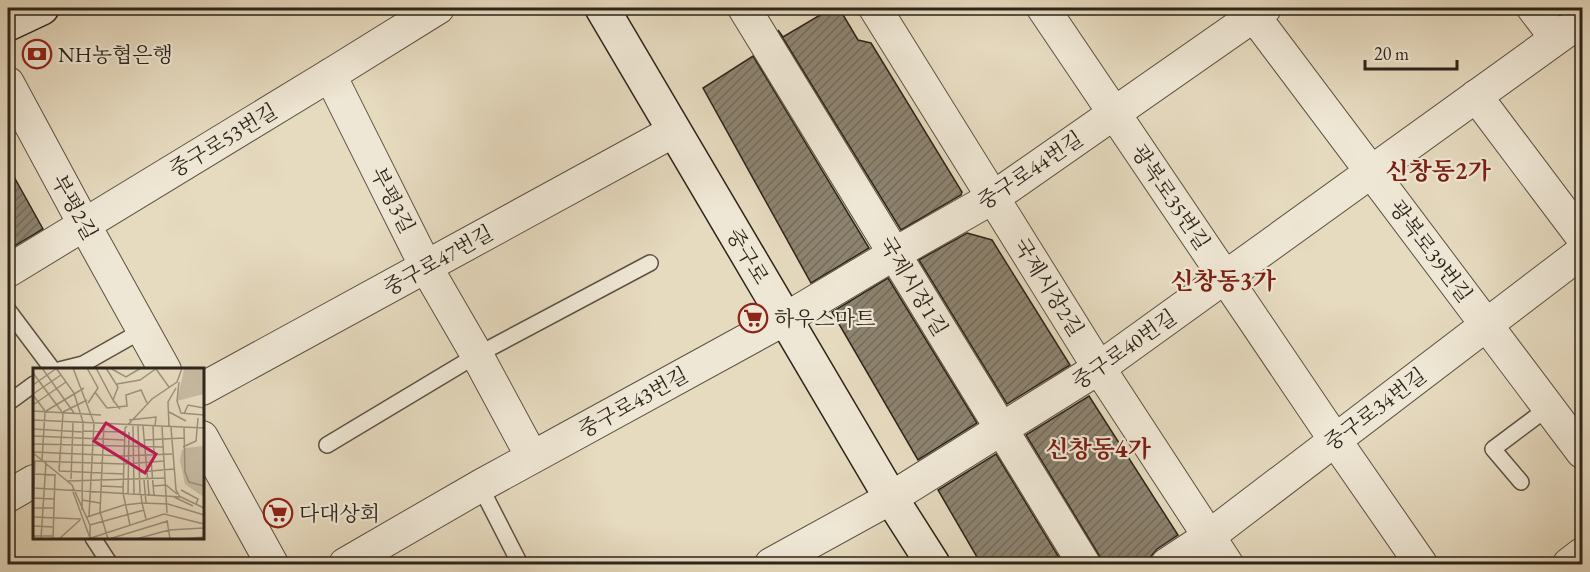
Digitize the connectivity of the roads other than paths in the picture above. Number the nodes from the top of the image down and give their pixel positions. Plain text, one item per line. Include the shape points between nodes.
1 (42, 8) edge
2 (438, 8) edge
3 (602, 8) edge
4 (744, 8) edge
5 (875, 8) edge
6 (1043, 8) edge
7 (1533, 8) edge
8 (1256, 10) edge
9 (1582, 20) edge
10 (8, 24) edge
11 (1556, 39) junction
12 (330, 75) junction
13 (8, 83) edge
14 (1476, 96) junction
15 (1114, 113) junction
16 (674, 131) junction
17 (1372, 172) junction
18 (994, 197) junction
19 (84, 224) junction
20 (1582, 237) edge
21 (1582, 252) edge
22 (894, 254) junction
23 (650, 262) dead end
24 (426, 267) junction
25 (8, 271) edge
26 (1225, 277) junction
27 (8, 310) edge
28 (785, 319) junction
29 (1487, 325) junction
30 (143, 330) junction
31 (477, 355) junction
32 (52, 368) edge
33 (64, 368) edge
34 (164, 368) edge
35 (1099, 368) junction
36 (33, 385) edge
37 (204, 388) edge
38 (8, 403) edge
39 (1549, 407) junction
40 (1001, 429) junction
41 (1335, 440) junction
42 (204, 441) edge
43 (327, 445) dead end
44 (1582, 452) edge
45 (532, 457) junction
46 (33, 482) edge
47 (1521, 482) dead end
48 (480, 486) junction
49 (8, 496) edge
50 (891, 498) junction
51 (1208, 537) junction
52 (94, 539) edge
53 (1582, 554) edge
54 (111, 564) edge
55 (272, 564) edge
56 (345, 564) edge
57 (520, 564) edge
58 (771, 564) edge
59 (933, 564) edge
60 (1084, 564) edge
61 (1167, 564) edge
62 (1227, 564) edge
63 (1421, 564) edge
64 (1569, 564) edge

1 - 10 main road
2 - 12 street, 중구로53번길
3 - 16 main road, 중구로
4 - 22 street, 국제시장1길
5 - 18 street, 국제시장2길
6 - 15 street, 광복로35번길
7 - 11 street
8 - 15 street, 중구로44번길
8 - 17 street, 광복로39번길
9 - 11 street, 중구로40번길
11 - 14 street, 중구로40번길
12 - 19 street, 중구로53번길
12 - 24 street, 부평3길
13 - 19 street, 부평2길
14 - 17 street, 중구로40번길
14 - 20 street
15 - 18 street, 중구로44번길
15 - 26 street, 광복로35번길
16 - 24 street, 중구로47번길
16 - 28 main road, 중구로
17 - 26 street, 중구로40번길
17 - 29 street, 광복로39번길
18 - 22 street, 중구로44번길
18 - 35 street, 국제시장2길
19 - 25 street, 중구로53번길
19 - 30 street, 부평2길
21 - 29 street, 중구로34번길
22 - 28 street, 중구로44번길
22 - 40 street, 국제시장1길
23 - 31 lane
24 - 31 street, 부평3길
24 - 37 street, 중구로47번길
26 - 35 street, 중구로40번길
26 - 41 street, 광복로35번길
27 - 32 lane
28 - 45 street, 중구로43번길
28 - 50 main road, 중구로
29 - 39 street, 광복로39번길
29 - 41 street, 중구로34번길
30 - 33 lane via 82,364
30 - 34 street, 부평2길
31 - 43 lane
31 - 45 street, 부평3길
35 - 40 street, 중구로40번길
35 - 51 street, 국제시장2길
36 - 38 lane
39 - 44 street, 광복로39번길
39 - 47 lane via 1493,449
40 - 50 street, 중구로40번길
40 - 60 street, 국제시장1길
41 - 51 street, 중구로34번길
41 - 63 street, 광복로35번길
42 - 55 street
45 - 48 street, 중구로43번길
46 - 49 street
48 - 56 street, 중구로43번길
48 - 57 lane
50 - 58 street, 중구로40번길
50 - 59 main road, 중구로
51 - 61 street, 중구로34번길
51 - 62 street, 국제시장2길
52 - 54 lane
53 - 64 street

